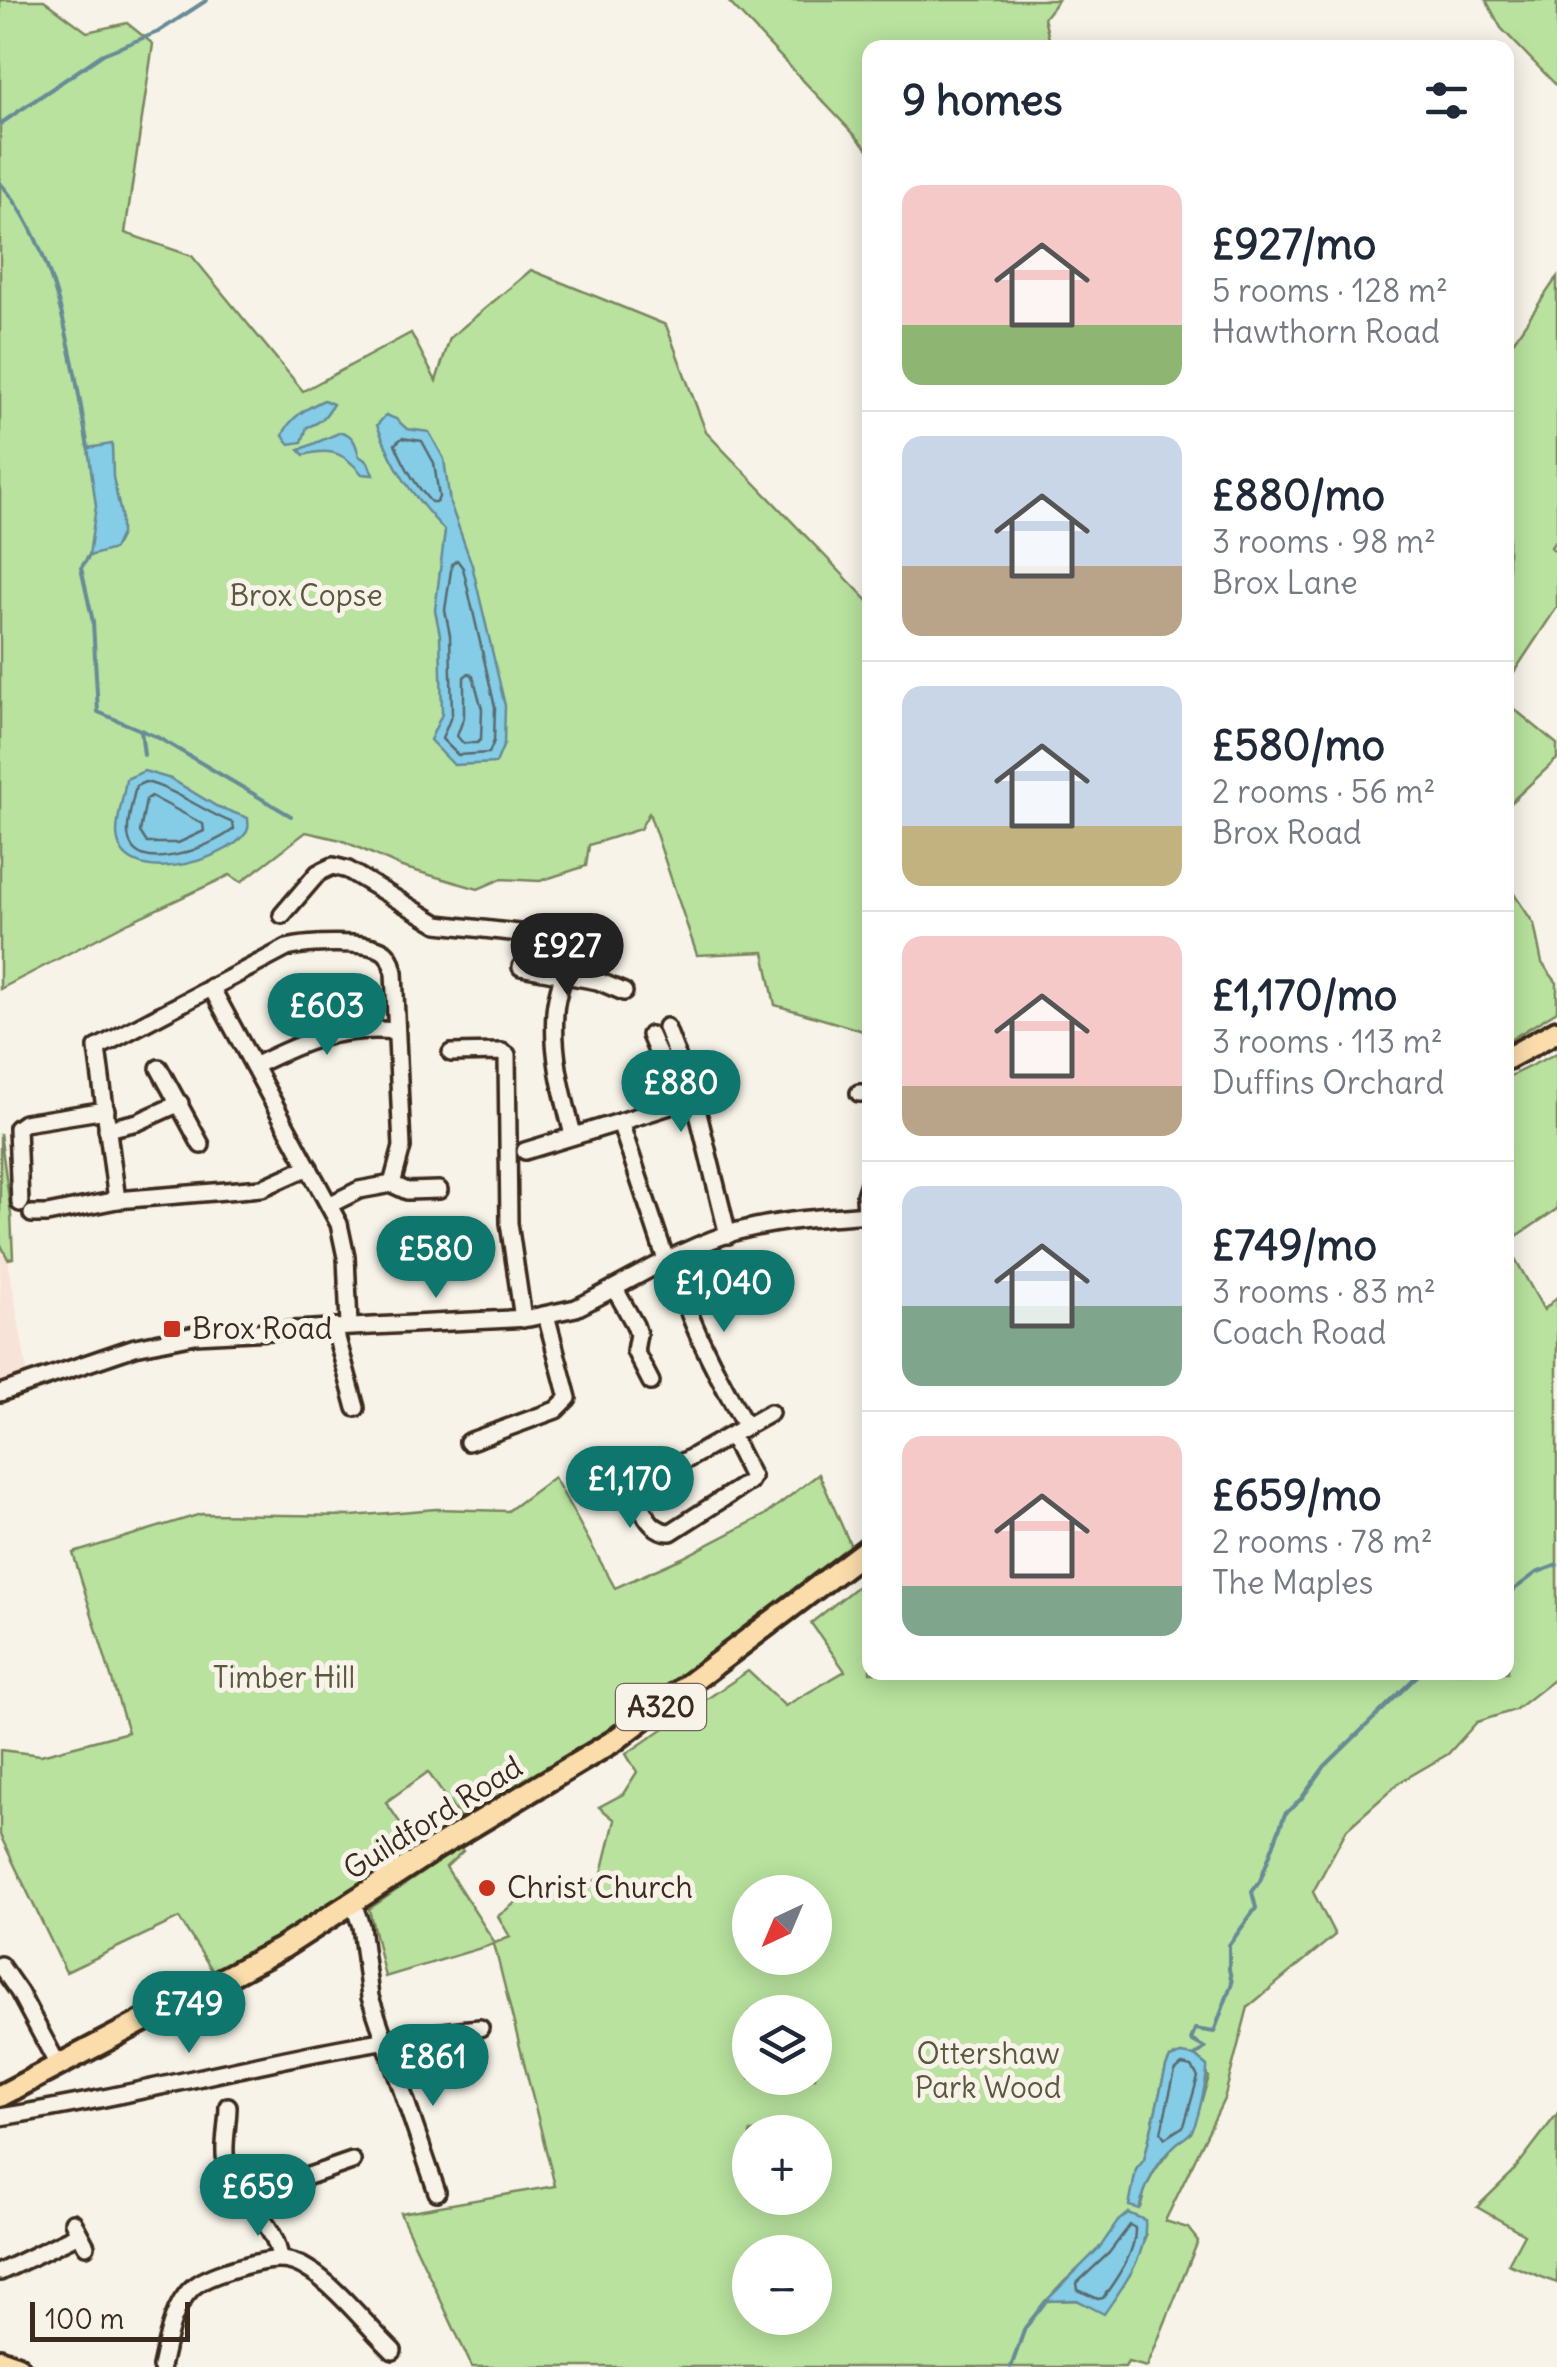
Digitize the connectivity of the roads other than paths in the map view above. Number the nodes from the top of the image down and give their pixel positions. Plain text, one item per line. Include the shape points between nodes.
1 (282, 915) dead end
2 (521, 966) dead end
3 (562, 974) junction
4 (211, 987) junction
5 (624, 992) dead end
6 (666, 1027) dead end
7 (396, 1031) junction
8 (1557, 1031) edge
9 (650, 1036) dead end
10 (450, 1053) dead end
11 (1514, 1055) edge
12 (254, 1066) junction
13 (159, 1068) dead end
14 (180, 1103) junction
15 (106, 1110) junction
16 (620, 1122) junction
17 (107, 1130) junction
18 (573, 1135) junction
19 (201, 1145) dead end
20 (525, 1150) dead end
21 (309, 1167) junction
22 (392, 1184) junction
23 (439, 1190) dead end
24 (117, 1200) junction
25 (329, 1205) junction
26 (862, 1214) edge
27 (728, 1235) junction
28 (670, 1261) junction
29 (615, 1289) junction
30 (546, 1315) junction
31 (523, 1318) junction
32 (342, 1326) junction
33 (651, 1382) dead end
34 (0, 1393) edge
35 (358, 1405) dead end
36 (770, 1413) dead end
37 (738, 1432) junction
38 (468, 1442) dead end
39 (862, 1553) edge
40 (352, 1904) junction
41 (0, 1965) edge
42 (480, 2028) dead end
43 (385, 2041) junction
44 (58, 2067) junction
45 (0, 2096) edge
46 (228, 2106) dead end
47 (0, 2117) edge
48 (340, 2160) dead end
49 (437, 2192) dead end
50 (249, 2201) junction
51 (80, 2234) dead end
52 (280, 2260) junction
53 (0, 2272) edge
54 (397, 2351) dead end
55 (0, 2360) edge
56 (18, 2367) edge
57 (161, 2367) edge

1 - 3 street via 318,873 339,867 438,924 564,938 570,954
2 - 3 street
3 - 5 street
3 - 18 street via 554,1061
4 - 7 street via 306,943 382,949 394,972
4 - 12 street
4 - 15 street via 93,1041
6 - 27 street via 696,1105
7 - 12 street via 304,1040
7 - 22 street via 402,1147
8 - 11 main road
9 - 16 street via 680,1103
10 - 31 street via 507,1055 509,1224
12 - 21 street
13 - 14 street
14 - 17 street
14 - 19 street
15 - 17 street
15 - 24 street via 16,1128 26,1208 48,1214
16 - 18 street
16 - 28 street
17 - 24 street
18 - 20 street
21 - 24 street via 262,1188
21 - 25 street
22 - 23 street via 407,1192
22 - 25 street
25 - 32 street via 344,1245
26 - 27 street via 785,1220
27 - 28 street
28 - 29 street
28 - 37 street
29 - 30 street
29 - 33 street via 635,1325 635,1350
30 - 31 street
30 - 38 street via 566,1402
31 - 32 street
32 - 34 street via 164,1340
32 - 35 street
36 - 37 street
37 - 37 street via 640,1486 640,1504 654,1528 671,1532 749,1482
39 - 40 main road, Guildford Road / A320 via 614,1741
40 - 43 street
40 - 44 main road, Guildford Road / A320
41 - 44 street
42 - 43 street
43 - 47 street
43 - 49 street
44 - 45 main road, Guildford Road / A320
46 - 50 street via 226,2163
48 - 50 street
50 - 52 street via 270,2230
51 - 53 street
52 - 54 street via 314,2273
52 - 57 street via 194,2286 168,2335
55 - 56 main road

